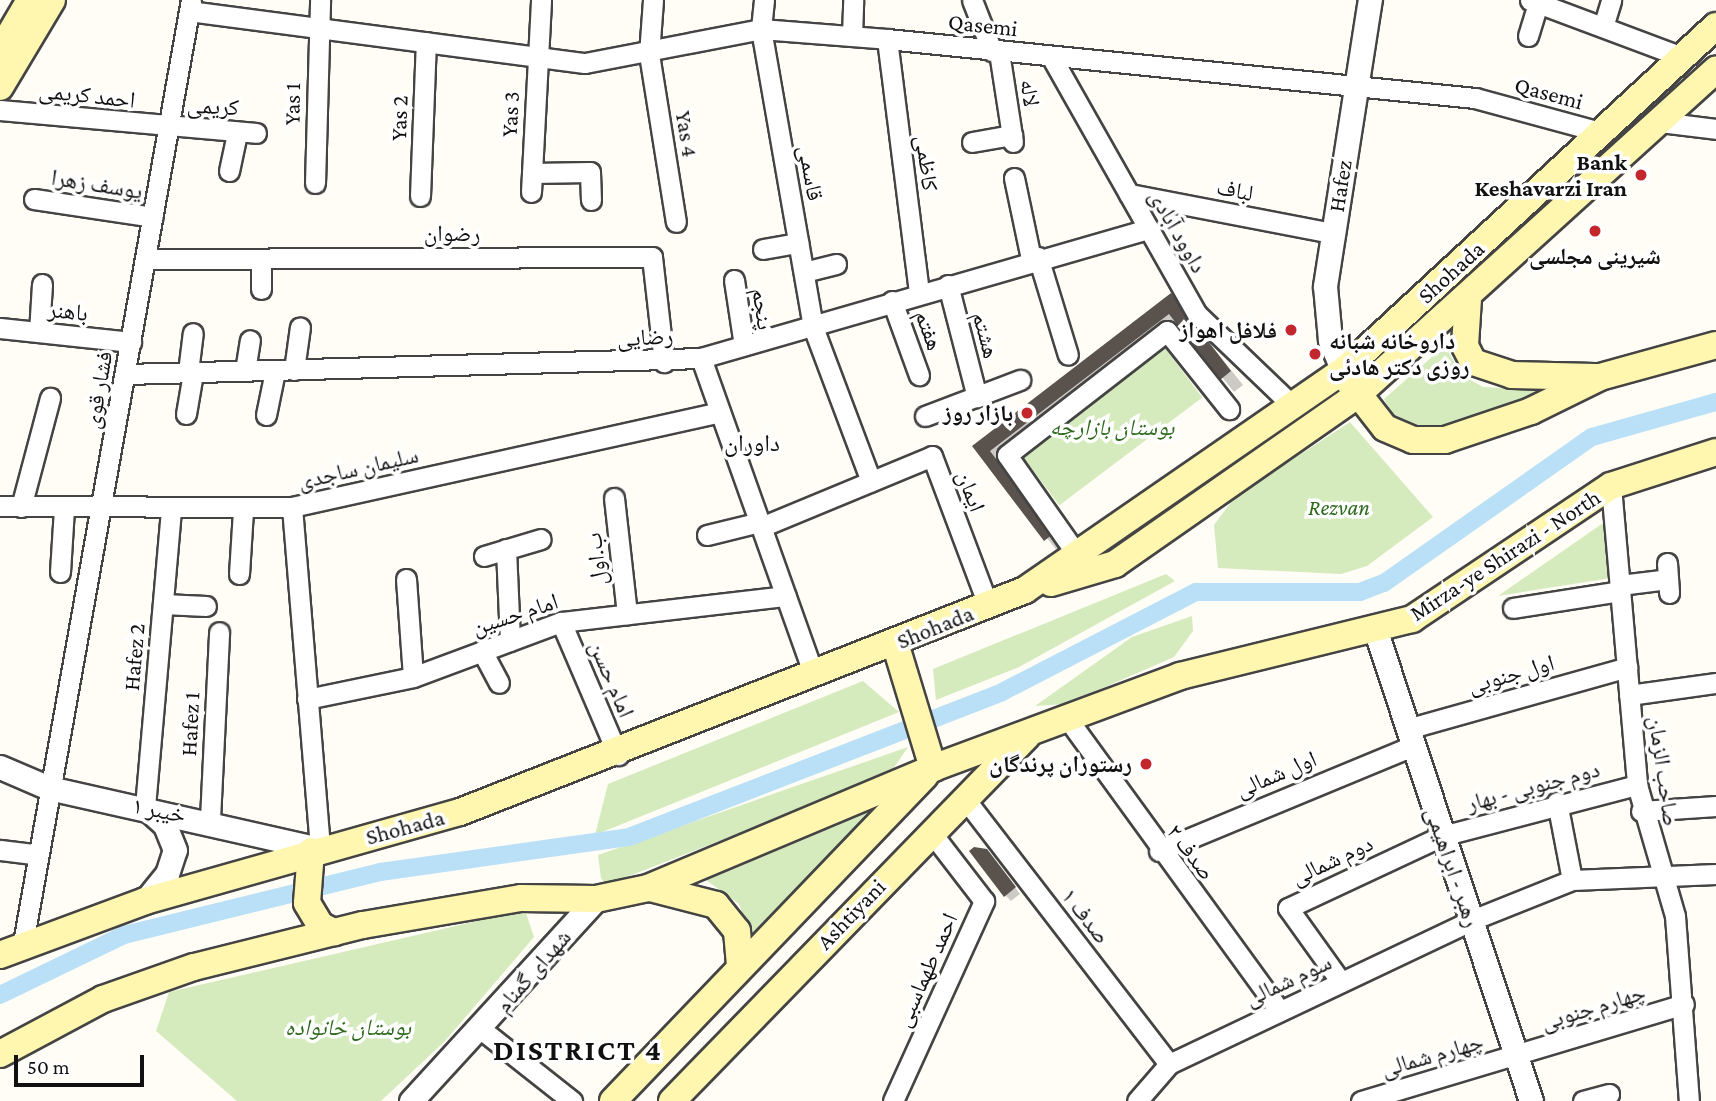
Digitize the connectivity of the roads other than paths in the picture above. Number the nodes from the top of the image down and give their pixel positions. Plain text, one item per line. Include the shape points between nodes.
1 (30, 0) edge
2 (52, 0) edge
3 (320, 0) edge
4 (541, 0) edge
5 (653, 0) edge
6 (764, 0) edge
7 (853, 0) edge
8 (972, 0) edge
9 (1370, 0) edge
10 (1611, 0) edge
11 (1534, 2) edge
12 (190, 5) edge
13 (317, 25) junction
14 (1716, 26) edge
15 (1603, 27) junction
16 (761, 29) junction
17 (852, 36) junction
18 (1528, 36) dead end
19 (3, 38) edge
20 (887, 39) junction
21 (426, 41) junction
22 (996, 51) junction
23 (649, 54) junction
24 (537, 57) junction
25 (1052, 58) junction
26 (1685, 58) junction
27 (1716, 69) edge
28 (0, 87) edge
29 (1356, 87) junction
30 (0, 110) edge
31 (1660, 122) junction
32 (168, 128) junction
33 (1716, 129) edge
34 (1604, 133) junction
35 (972, 142) dead end
36 (229, 171) dead end
37 (1014, 178) dead end
38 (315, 183) dead end
39 (1129, 194) junction
40 (420, 195) dead end
41 (34, 199) dead end
42 (591, 200) dead end
43 (153, 217) junction
44 (676, 222) dead end
45 (1149, 229) junction
46 (1332, 233) junction
47 (798, 243) junction
48 (763, 249) dead end
49 (1034, 258) junction
50 (146, 259) junction
51 (261, 259) junction
52 (836, 264) dead end
53 (804, 272) junction
54 (734, 280) dead end
55 (42, 284) dead end
56 (947, 285) junction
57 (261, 289) dead end
58 (919, 293) junction
59 (1468, 299) junction
60 (892, 301) junction
61 (300, 327) dead end
62 (813, 327) junction
63 (0, 328) edge
64 (39, 332) junction
65 (193, 333) dead end
66 (250, 340) dead end
67 (131, 342) junction
68 (744, 345) junction
69 (1716, 345) edge
70 (1069, 355) dead end
71 (701, 358) junction
72 (664, 362) junction
73 (244, 371) junction
74 (284, 371) junction
75 (1343, 371) junction
76 (190, 372) junction
77 (126, 374) junction
78 (919, 376) dead end
79 (1600, 377) junction
80 (1020, 380) dead end
81 (1356, 396) junction
82 (977, 397) junction
83 (50, 398) dead end
84 (1292, 405) junction
85 (1230, 409) dead end
86 (720, 412) junction
87 (186, 414) dead end
88 (266, 415) dead end
89 (925, 415) dead end
90 (1308, 427) junction
91 (1716, 452) edge
92 (871, 481) junction
93 (1611, 486) junction
94 (614, 498) dead end
95 (0, 506) edge
96 (22, 507) junction
97 (292, 507) junction
98 (64, 508) junction
99 (102, 509) junction
100 (171, 510) junction
101 (243, 512) junction
102 (760, 525) junction
103 (707, 535) dead end
104 (541, 539) dead end
105 (506, 549) junction
106 (484, 556) dead end
107 (1083, 564) junction
108 (60, 572) dead end
109 (239, 574) dead end
110 (406, 579) dead end
111 (1668, 579) dead end
112 (1620, 588) junction
113 (786, 596) junction
114 (163, 604) junction
115 (206, 606) dead end
116 (988, 606) junction
117 (1513, 608) dead end
118 (627, 614) junction
119 (561, 622) junction
120 (219, 632) dead end
121 (1376, 632) junction
122 (510, 641) junction
123 (895, 643) junction
124 (482, 651) junction
125 (1627, 667) junction
126 (814, 676) junction
127 (413, 677) junction
128 (499, 683) dead end
129 (1716, 683) edge
130 (1629, 695) junction
131 (307, 699) junction
132 (1067, 718) junction
133 (1033, 730) junction
134 (1410, 737) junction
135 (618, 755) junction
136 (930, 757) junction
137 (0, 767) edge
138 (1637, 785) junction
139 (49, 788) junction
140 (965, 799) junction
141 (1557, 802) junction
142 (1716, 806) edge
143 (145, 807) junction
144 (1641, 811) junction
145 (209, 819) junction
146 (930, 831) junction
147 (1442, 836) junction
148 (0, 849) edge
149 (316, 850) junction
150 (1159, 851) junction
151 (38, 855) junction
152 (846, 857) junction
153 (1716, 874) edge
154 (1661, 876) junction
155 (1572, 880) junction
156 (648, 888) junction
157 (874, 889) junction
158 (596, 899) junction
159 (145, 901) junction
160 (1472, 920) junction
161 (334, 932) junction
162 (11, 949) edge
163 (740, 967) junction
164 (1340, 982) junction
165 (1684, 1004) junction
166 (1280, 1011) junction
167 (482, 1030) junction
168 (0, 1054) edge
169 (1516, 1056) junction
170 (1169, 1064) junction
171 (1609, 1094) dead end
172 (411, 1101) edge
173 (572, 1101) edge
174 (612, 1101) edge
175 (672, 1101) edge
176 (893, 1101) edge
177 (1138, 1101) edge
178 (1362, 1101) edge
179 (1531, 1101) edge
180 (1583, 1101) edge
181 (1689, 1101) edge

1 - 19 main road
2 - 28 main road
3 - 13 street, Yas 1
4 - 24 street, Yas 3
5 - 23 street, Yas 4
6 - 16 street
7 - 17 street
8 - 22 street, لاله
9 - 29 street, Hafez
10 - 15 street
11 - 15 street
11 - 18 street
12 - 13 street, Qasemi
12 - 32 street, فشار قوی
13 - 21 street, Qasemi
13 - 38 street, Yas 1
14 - 26 main road, Shohada
15 - 26 street
16 - 17 street, Qasemi
16 - 23 street, Qasemi
16 - 47 street, قاسمی
17 - 20 street, Qasemi
20 - 22 street, Qasemi
20 - 58 street, کاظمی
21 - 24 street, Qasemi
21 - 40 street, Yas 2
22 - 25 street, Qasemi
22 - 35 street, لاله via 1012,138
23 - 24 street, Qasemi via 585,63
23 - 44 street, Yas 4
24 - 42 street, Yas 3 via 531,183 590,173
25 - 29 street, Qasemi
25 - 39 street, داوود آبادی
26 - 34 main road, Shohada
27 - 31 main road, Shohada
29 - 34 street, Qasemi via 1475,98
29 - 46 street, Hafez
30 - 32 street, احمد کریمی
31 - 33 street
31 - 59 main road, Shohada
32 - 36 street, کریمی via 246,132
32 - 43 street, فشار قوی
34 - 75 main road, Shohada
37 - 49 street
39 - 45 street, داوود آبادی
39 - 46 street, لباف
41 - 43 street, یوسف زهرا
43 - 50 street, فشار قوی
45 - 49 street, رضایی
45 - 84 street, داوود آبادی via 1197,314
46 - 75 street, Hafez via 1325,305
47 - 48 street
47 - 53 street, قاسمی
49 - 56 street, رضایی
49 - 70 street
50 - 51 street, رضوان
50 - 67 street, فشار قوی
51 - 57 street
51 - 72 street, رضوان via 652,257
52 - 53 street
53 - 62 street, قاسمی
54 - 68 street, پنجم
55 - 64 street
56 - 58 street, رضایی
56 - 82 street, هشتم
58 - 60 street, رضایی
59 - 79 main road via 1465,346 1473,362 1488,371
59 - 81 main road, Shohada
60 - 62 street, رضایی
60 - 78 street, هفتم
61 - 74 street
62 - 68 street, رضایی
62 - 92 street
63 - 64 street, باهنر
64 - 67 street, باهنر
65 - 76 street
66 - 73 street
67 - 77 street, فشار قوی
68 - 71 street, رضایی
69 - 79 main road
71 - 72 street, رضایی
71 - 86 street
72 - 74 street, رضایی
73 - 74 street, رضایی
73 - 76 street, رضایی
74 - 88 street
75 - 81 main road
75 - 84 main road, Shohada
76 - 77 street, رضایی
76 - 87 street
77 - 99 street, فشار قوی
79 - 81 main road via 1531,411 1445,439 1398,435
80 - 82 street
81 - 90 main road, Shohada
82 - 89 street
83 - 96 street
84 - 90 main road
84 - 107 main road, Shohada
85 - 107 street via 1167,331 1007,455
86 - 97 street, سلیمان ساجدی
86 - 102 street
90 - 107 main road, Shohada via 1115,564
91 - 93 main road, Mirza-ye Shirazi - North
92 - 102 street, ایمان
92 - 116 street, ایمان via 932,456
93 - 112 street, صاحب الزمان
93 - 121 main road, Mirza-ye Shirazi - North via 1434,606
94 - 118 street, ب.اول
95 - 96 street, سلیمان ساجدی
96 - 98 street, سلیمان ساجدی
97 - 101 street, سلیمان ساجدی
97 - 131 street
98 - 99 street, سلیمان ساجدی
98 - 108 street
99 - 100 street, سلیمان ساجدی
99 - 139 street, فشار قوی
100 - 101 street, سلیمان ساجدی
100 - 114 street, Hafez 2
101 - 109 street
102 - 103 street, ایمان
102 - 113 street
104 - 105 street
105 - 106 street
105 - 122 street
107 - 116 main road, Shohada
110 - 127 street
111 - 112 street
112 - 117 street
112 - 125 street, صاحب الزمان
113 - 118 street, امام حسین
113 - 126 street
114 - 115 street
114 - 143 street, Hafez 2
116 - 123 main road, Shohada
118 - 119 street, امام حسین
119 - 122 street, امام حسین
119 - 135 street, امام حسن
120 - 145 street, Hafez 1
121 - 132 main road, Mirza-ye Shirazi - North via 1252,654
121 - 134 street, رهبر - ابراهیمی
122 - 124 street, امام حسین
123 - 126 main road, Shohada
123 - 136 main road
124 - 127 street, امام حسین
124 - 128 street
125 - 130 street, صاحب الزمان
125 - 134 street, اول جنوبی
126 - 135 main road, Shohada
127 - 131 street, امام حسین
129 - 130 street
130 - 138 street, صاحب الزمان
131 - 149 street
132 - 133 main road, Mirza-ye Shirazi - North
132 - 150 street, صدف ۲
133 - 136 main road, Mirza-ye Shirazi - North
133 - 140 main road, Ashtiyani
134 - 147 street, رهبر - ابراهیمی
134 - 150 street, اول شمالی
135 - 149 main road, Shohada via 460,812
136 - 152 main road, Ashtiyani
136 - 156 main road
137 - 139 street, خیبر ۱
138 - 141 street, دوم جنوبی - بهار
138 - 144 street, صاحب الزمان
139 - 143 street, خیبر ۱
139 - 151 street, فشار قوی
140 - 146 main road, Ashtiyani
140 - 170 street, صدف ۱
141 - 147 street, دوم جنوبی - بهار
141 - 155 street
142 - 144 street
143 - 145 street, خیبر ۱
143 - 159 street via 165,825 175,849 166,874
144 - 154 street, صاحب الزمان
145 - 149 street, خیبر ۱
146 - 157 main road, Ashtiyani
146 - 176 street, احمد طهماسبی via 984,901
147 - 160 street, رهبر - ابراهیمی
147 - 164 street, دوم شمالی via 1287,908
148 - 151 street
149 - 159 main road, Shohada
149 - 161 main road via 307,903 320,925
150 - 166 street, صدف ۲
151 - 162 street, فشار قوی
152 - 157 main road
152 - 163 main road, Ashtiyani
153 - 154 street, سوم شمالی
154 - 155 street, سوم شمالی
154 - 165 street, صاحب الزمان via 1675,916
155 - 160 street, سوم شمالی
156 - 158 main road
156 - 163 main road via 716,905 737,931
157 - 175 main road, Ashtiyani
158 - 161 main road via 521,898
158 - 167 street, شهدای گمنام
159 - 162 main road, Shohada
160 - 164 street, سوم شمالی
160 - 169 street, رهبر - ابراهیمی
161 - 168 main road via 103,999
163 - 174 main road, Ashtiyani
164 - 166 street, سوم شمالی
165 - 169 street, چهارم جنوبی
165 - 181 street, صاحب الزمان
166 - 170 street, سوم شمالی
167 - 172 street, شهدای گمنام
167 - 173 street
169 - 178 street, چهارم شمالی
169 - 179 street, رهبر - ابراهیمی
170 - 177 street, سوم شمالی
171 - 180 street

